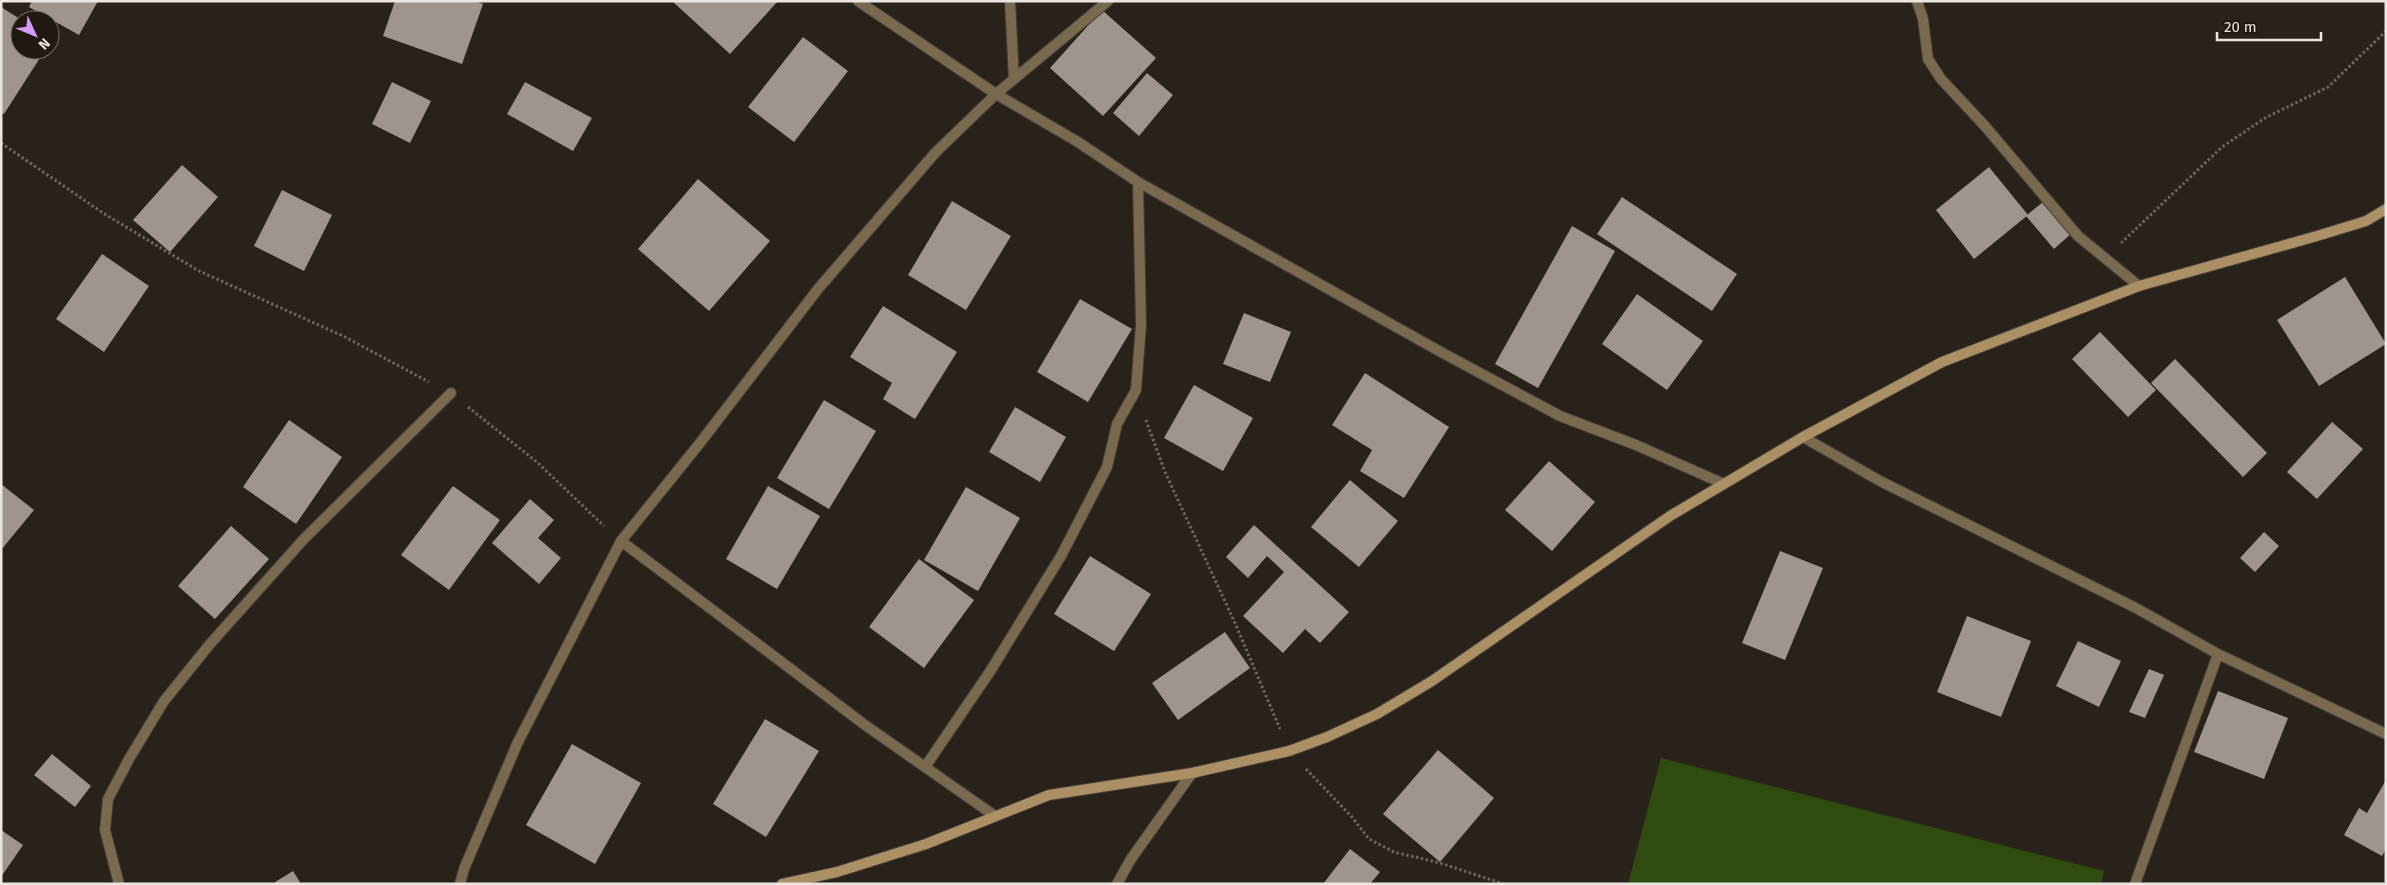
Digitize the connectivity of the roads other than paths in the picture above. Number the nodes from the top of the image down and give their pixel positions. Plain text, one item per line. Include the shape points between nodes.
1 (858, 1) edge
2 (1010, 1) edge
3 (1108, 1) edge
4 (1917, 1) edge
5 (1014, 79) junction
6 (996, 94) junction
7 (1138, 182) junction
8 (2386, 209) edge
9 (2139, 286) junction
10 (450, 393) road end
11 (1803, 437) junction
12 (1724, 484) junction
13 (621, 542) junction
14 (2218, 654) junction
15 (2386, 734) edge
16 (924, 767) junction
17 (1192, 773) junction
18 (995, 816) junction
19 (119, 884) edge
20 (460, 884) edge
21 (782, 884) edge
22 (1117, 884) edge
23 (2135, 884) edge

1 - 6 street
2 - 5 street
3 - 5 street
4 - 9 street via 1923,19 1928,59 1941,80 1984,125 2078,236
5 - 6 street
6 - 7 street
6 - 13 street via 935,153 818,289
7 - 12 street via 1560,416
7 - 16 street via 1141,324 1136,390 1117,424 1107,467 1061,556 991,670
8 - 9 street via 2366,221 2325,234
9 - 11 street via 1942,362
10 - 19 street via 303,540 164,701 108,799 105,830
11 - 12 street
11 - 14 street via 1880,481 2128,604
12 - 17 street via 1670,516 1432,681 1377,714 1289,751
13 - 16 street
13 - 20 street via 517,744
14 - 15 street
14 - 23 street
16 - 18 street
17 - 18 street via 1049,794
17 - 22 street
18 - 21 street via 926,844 837,872

